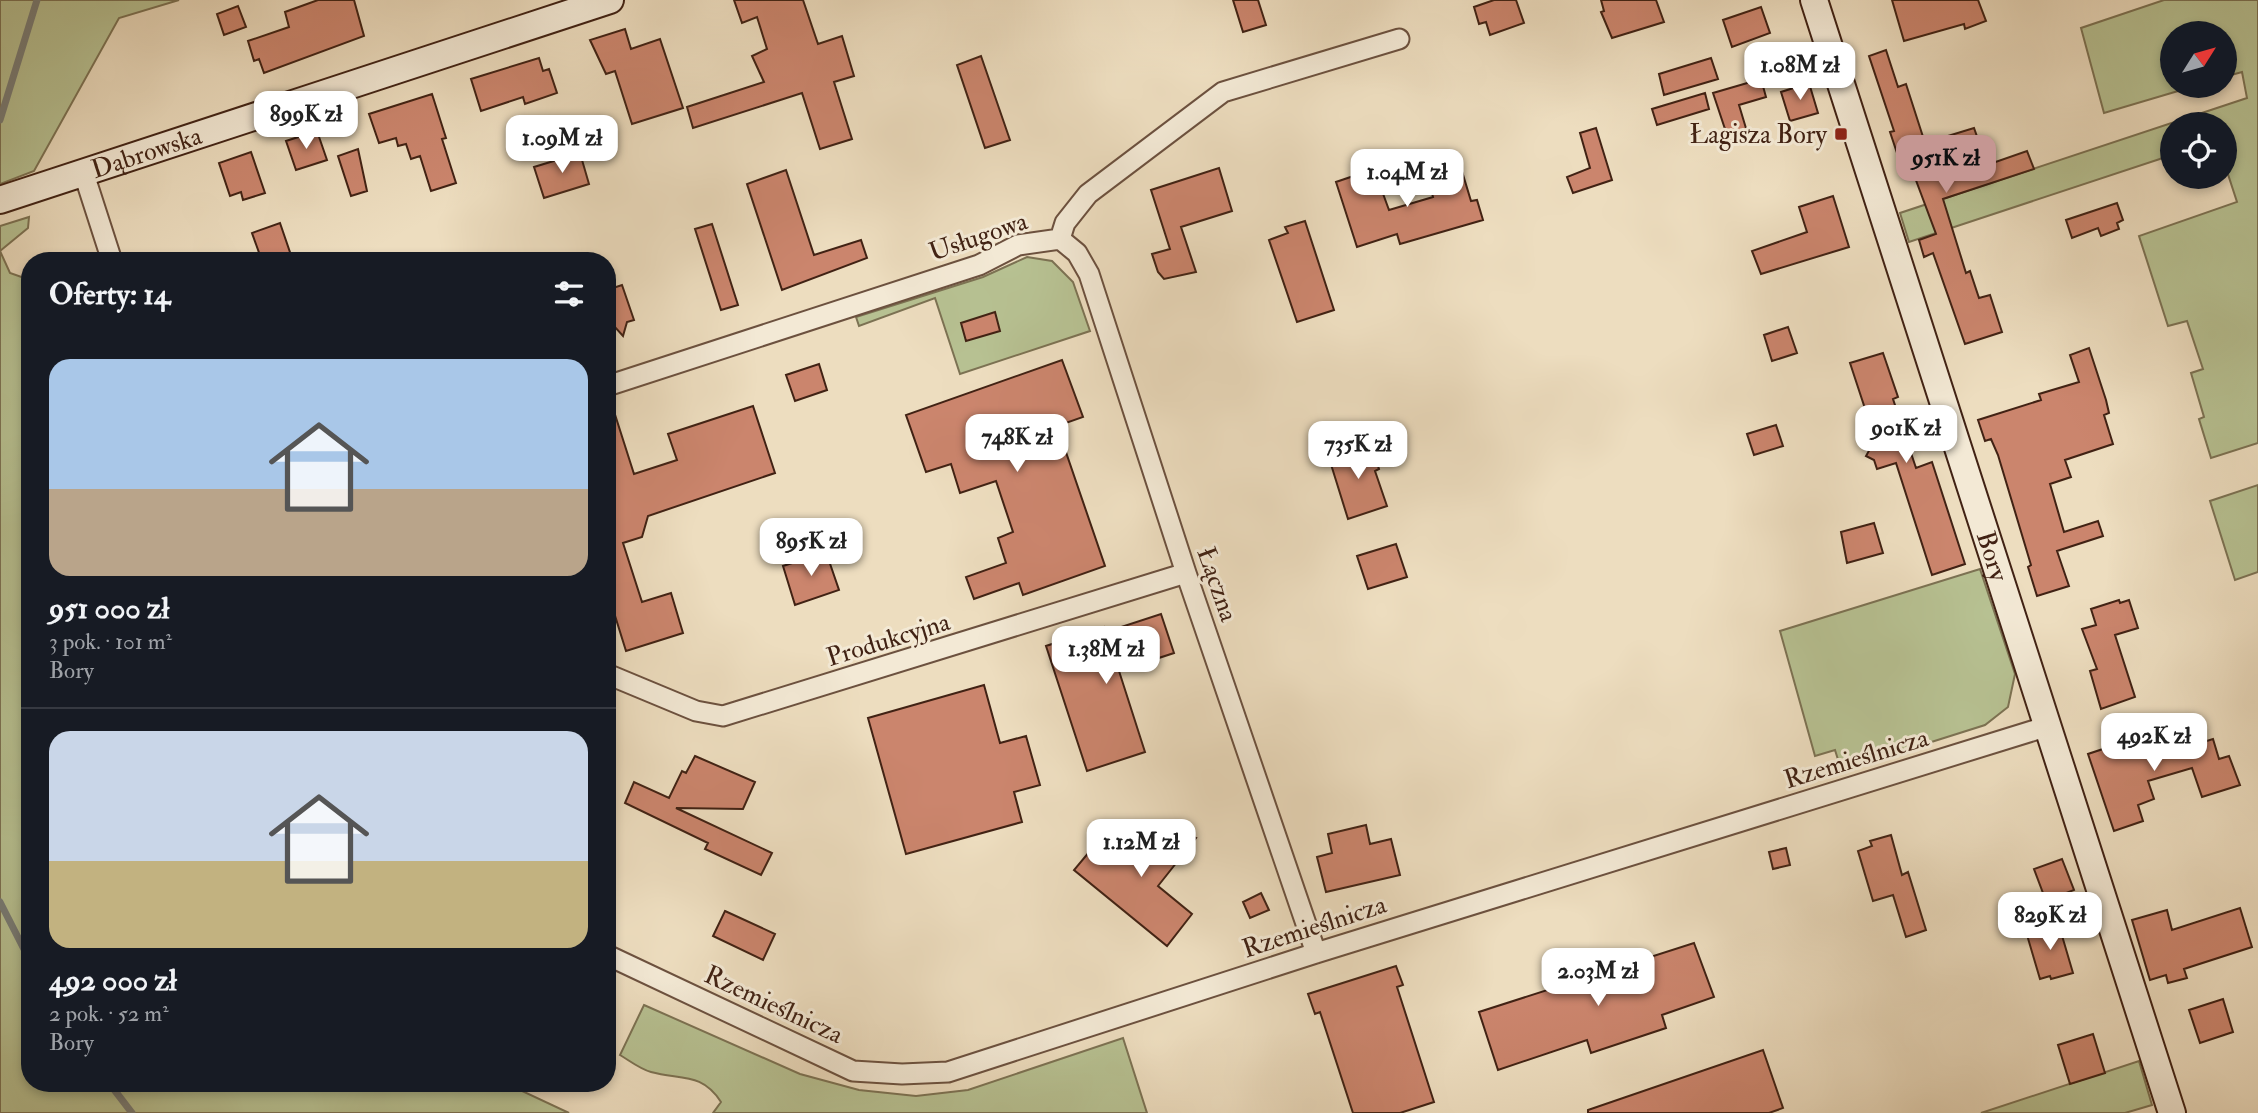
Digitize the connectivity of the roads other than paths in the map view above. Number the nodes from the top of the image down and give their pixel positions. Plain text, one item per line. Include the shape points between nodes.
1 (610, 0) edge
2 (1814, 0) edge
3 (1399, 39) dead end
4 (83, 171) junction
5 (0, 200) edge
6 (1060, 239) junction
7 (109, 252) edge
8 (616, 383) edge
9 (1186, 573) junction
10 (616, 678) edge
11 (2048, 726) junction
12 (1316, 953) junction
13 (616, 959) edge
14 (2172, 1113) edge

1 - 4 street, Dąbrowska
2 - 11 street, Bory
3 - 6 street, Usługowa via 1223,92 1088,194 1065,223
4 - 5 street, Dąbrowska
4 - 7 street
6 - 8 street, Usługowa via 1018,245 978,265
6 - 9 street, Łączna via 1077,253 1089,274
9 - 10 street, Produkcyjna via 723,716 696,711
9 - 12 street, Łączna
11 - 12 street, Rzemieślnicza
11 - 14 street, Bory
12 - 13 street, Rzemieślnicza via 948,1072 902,1074 853,1071

